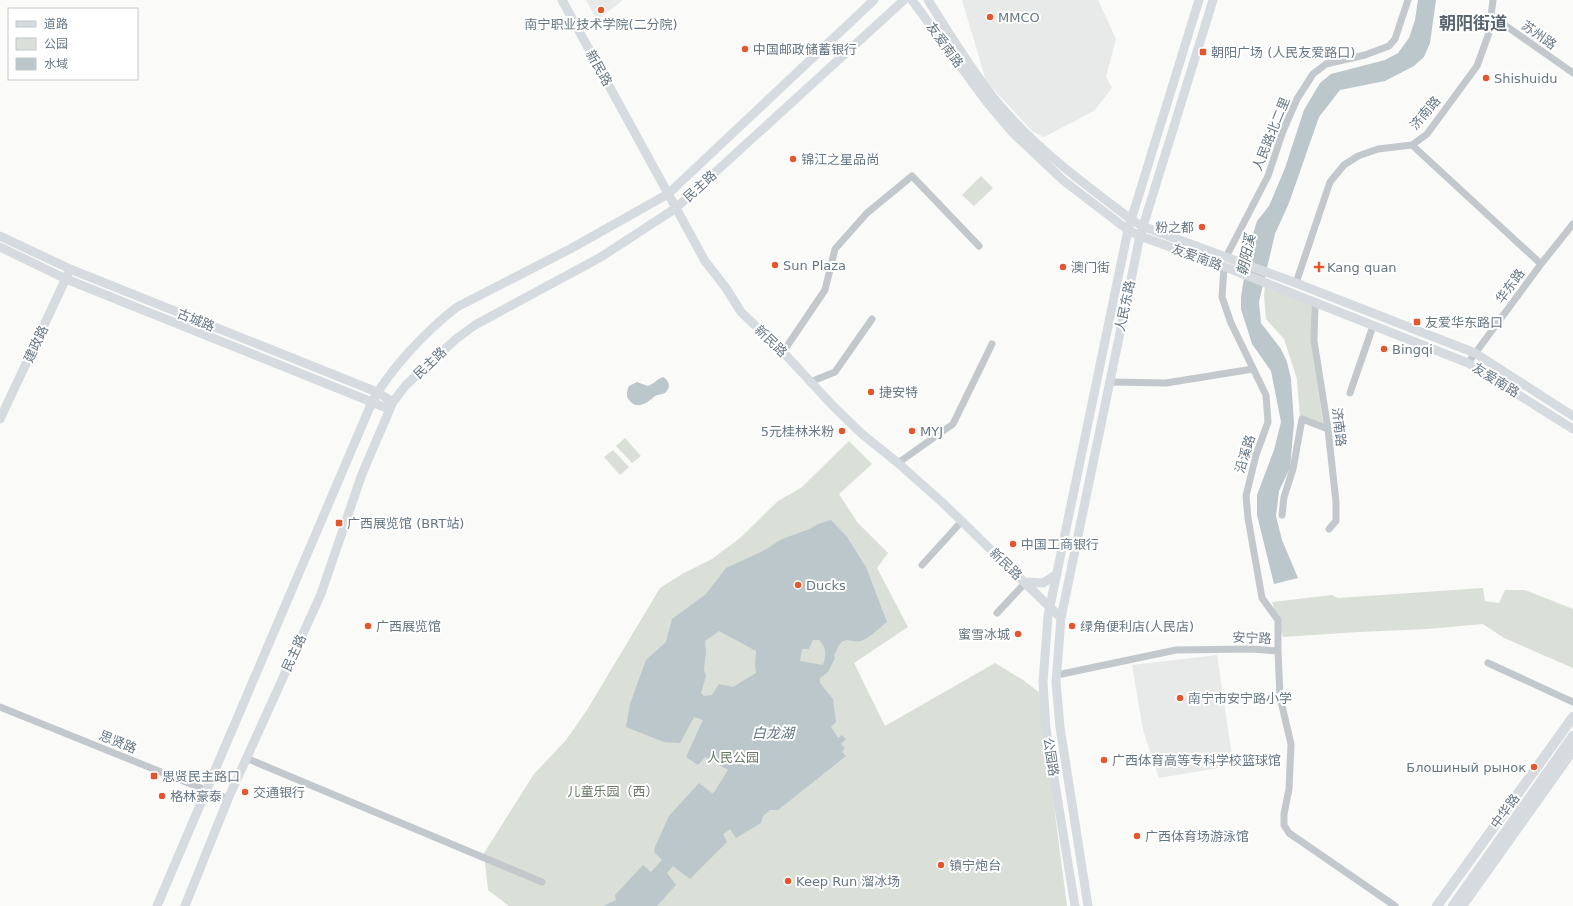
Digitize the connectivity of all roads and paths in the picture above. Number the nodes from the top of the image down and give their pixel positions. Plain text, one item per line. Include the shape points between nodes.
1 (562, 0) edge
2 (874, 0) edge
3 (904, 0) edge
4 (912, 0) edge
5 (928, 0) edge
6 (1199, 0) edge
7 (1213, 0) edge
8 (1408, 0) edge
9 (1493, 0) edge
10 (1492, 16) junction
11 (1573, 73) edge
12 (1412, 145) junction
13 (668, 194) junction
14 (676, 208) junction
15 (1132, 220) junction
16 (1573, 224) edge
17 (1142, 226) junction
18 (1128, 230) junction
19 (0, 236) edge
20 (1140, 236) junction
21 (979, 246) dead end
22 (0, 247) edge
23 (1229, 258) junction
24 (1541, 264) junction
25 (1226, 267) junction
26 (70, 269) junction
27 (66, 279) junction
28 (1292, 282) junction
29 (1315, 303) junction
30 (872, 319) dead end
31 (1373, 326) junction
32 (992, 344) dead end
33 (783, 352) junction
34 (1475, 354) junction
35 (1468, 363) junction
36 (1253, 369) junction
37 (810, 382) junction
38 (1110, 382) junction
39 (377, 392) junction
40 (1350, 393) dead end
41 (372, 402) junction
42 (391, 406) junction
43 (1573, 416) edge
44 (0, 419) edge
45 (1328, 429) junction
46 (1573, 429) edge
47 (898, 463) junction
48 (1282, 515) dead end
49 (962, 521) junction
50 (1329, 529) dead end
51 (922, 565) dead end
52 (1057, 574) junction
53 (1026, 582) junction
54 (1050, 607) junction
55 (997, 613) dead end
56 (1061, 618) junction
57 (1278, 651) junction
58 (1488, 663) dead end
59 (1057, 675) junction
60 (1573, 702) edge
61 (0, 707) edge
62 (1573, 716) edge
63 (1573, 724) edge
64 (1573, 736) edge
65 (1573, 750) edge
66 (246, 758) junction
67 (207, 791) junction
68 (228, 799) junction
69 (542, 882) dead end
70 (157, 906) edge
71 (186, 906) edge
72 (1075, 906) edge
73 (1088, 906) edge
74 (1395, 906) edge
75 (1437, 906) edge
76 (1443, 906) edge
77 (1453, 906) edge
78 (1462, 906) edge

1 - 13 main road, 新民路
2 - 13 main road, 民主路
3 - 14 main road, 民主路
4 - 18 main road, 友爱南路 via 986,101 1013,133 1064,181
5 - 15 main road, 友爱南路 via 964,58 1022,130 1070,173
6 - 15 main road, 人民东路
7 - 17 main road, 人民东路
8 - 23 street, 人民路北二里 via 1389,46 1365,55 1326,64 1313,74 1283,131 1268,176
9 - 10 street, 济南路
10 - 11 street, 苏州路
10 - 12 street, 济南路 via 1489,33 1477,66 1427,134
12 - 24 street
12 - 28 street, 济南路 via 1378,149 1358,156 1344,165 1330,182
13 - 14 main road, 新民路
13 - 39 main road, 民主路 via 570,249 457,307 442,318 391,373
14 - 33 main road, 新民路 via 705,261 741,312
14 - 42 main road, 民主路 via 601,257 475,325 412,380
15 - 17 main road, 友爱南路
15 - 18 main road, 人民东路
16 - 24 street, 华东路
17 - 20 main road, 人民东路
17 - 23 main road, 友爱南路
18 - 20 main road, 友爱南路
18 - 52 main road, 人民东路
19 - 26 main road, 古城路
20 - 25 main road, 友爱南路
20 - 38 main road, 人民东路
21 - 33 street via 912,176 867,212 835,249 826,290
22 - 27 main road, 古城路
23 - 28 main road, 友爱南路
24 - 34 street, 华东路
25 - 29 main road, 友爱南路
25 - 36 street, 沿溪路 via 1222,297 1231,323
26 - 27 main road, 建政路
26 - 39 main road, 古城路
27 - 41 main road, 古城路
27 - 44 main road, 建政路
28 - 34 main road, 友爱南路
29 - 31 main road, 友爱南路
29 - 45 street, 济南路 via 1314,341
30 - 37 street via 836,372
31 - 35 main road, 友爱南路
31 - 40 street
32 - 47 street via 953,424
33 - 37 main road, 新民路
34 - 35 street, 华东路
34 - 43 main road, 友爱南路
35 - 46 main road, 友爱南路
36 - 38 street via 1166,383
36 - 57 street, 沿溪路 via 1266,394 1268,422 1256,455 1246,496 1262,598 1278,620
37 - 47 main road, 新民路 via 862,434
38 - 56 main road, 人民东路
39 - 41 main road, 民主路
39 - 42 main road, 古城路
41 - 42 main road, 古城路
41 - 67 main road, 民主路
42 - 66 main road, 民主路 via 362,474 321,594
45 - 48 street via 1302,419
45 - 50 street, 济南路 via 1336,521
47 - 49 main road, 新民路
49 - 51 street
49 - 53 main road, 新民路
52 - 53 main road via 1043,583
52 - 54 main road, 人民东路
53 - 54 main road, 新民路
53 - 55 street
54 - 56 main road, 新民路
54 - 72 main road, 公园路 via 1043,682 1046,729
56 - 59 main road, 公园路
57 - 59 street, 安宁路 via 1176,650
57 - 74 street, 安宁路 via 1280,697 1291,744 1284,825 1289,833
58 - 60 street
59 - 73 main road, 公园路 via 1060,727
61 - 67 street, 思贤路
62 - 75 highway, 中华路
63 - 76 highway
64 - 77 highway
65 - 78 highway, 中华路
66 - 68 main road, 民主路
66 - 69 street
67 - 68 street, 思贤路
67 - 70 main road, 民主路
68 - 71 main road, 民主路

